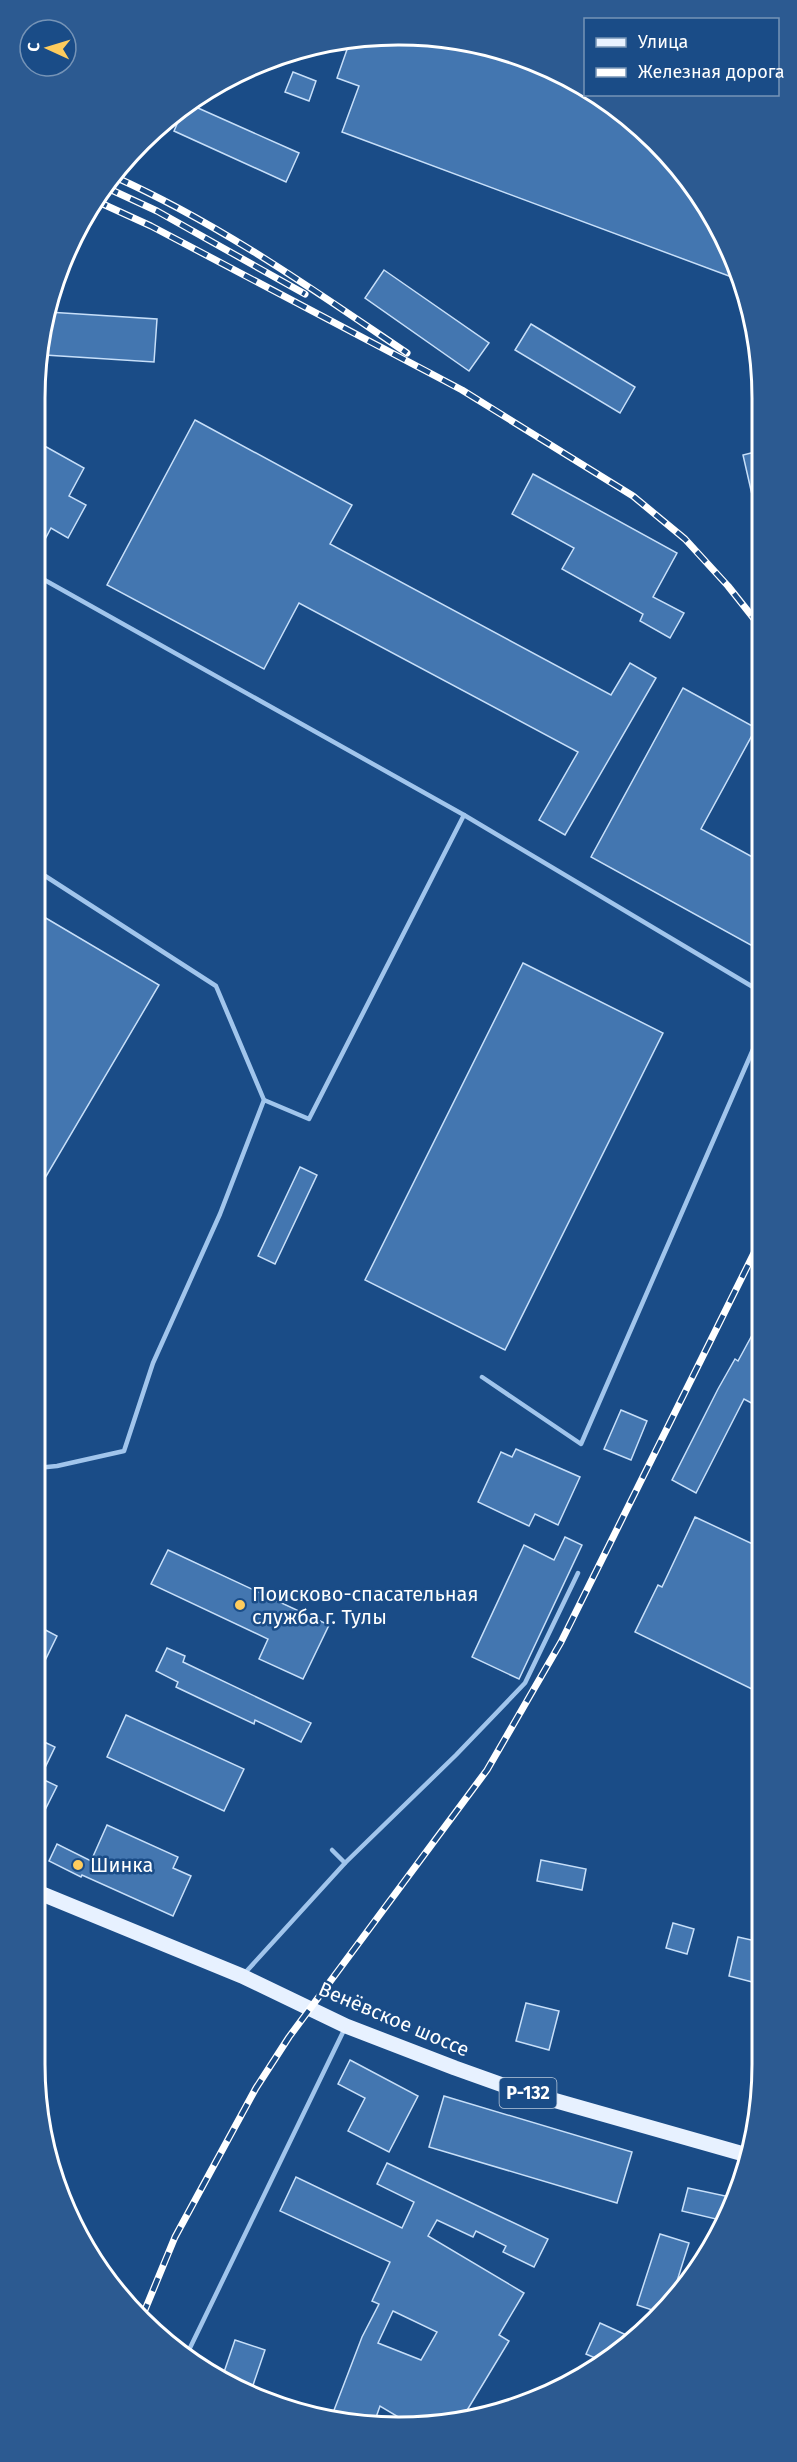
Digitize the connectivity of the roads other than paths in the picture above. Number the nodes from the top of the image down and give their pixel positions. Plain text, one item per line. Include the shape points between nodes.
1 (45, 581) edge
2 (464, 815) junction
3 (45, 876) edge
4 (752, 986) edge
5 (752, 1052) edge
6 (264, 1100) junction
7 (482, 1377) dead end
8 (45, 1467) edge
9 (578, 1573) dead end
10 (332, 1850) dead end
11 (345, 1863) junction
12 (45, 1895) edge
13 (242, 1976) junction
14 (346, 2026) junction
15 (740, 2153) edge
16 (190, 2349) edge

1 - 2 lane
2 - 4 lane
2 - 6 lane via 309,1119
3 - 6 lane via 216,987
5 - 7 lane via 581,1444
6 - 8 lane via 220,1214 153,1363 124,1451
9 - 11 lane via 525,1683
10 - 11 lane
11 - 13 lane
12 - 13 main road, Венёвское шоссе / Р-132
13 - 14 main road, Венёвское шоссе / Р-132
14 - 15 main road, Венёвское шоссе / Р-132 via 511,2088
14 - 16 lane

